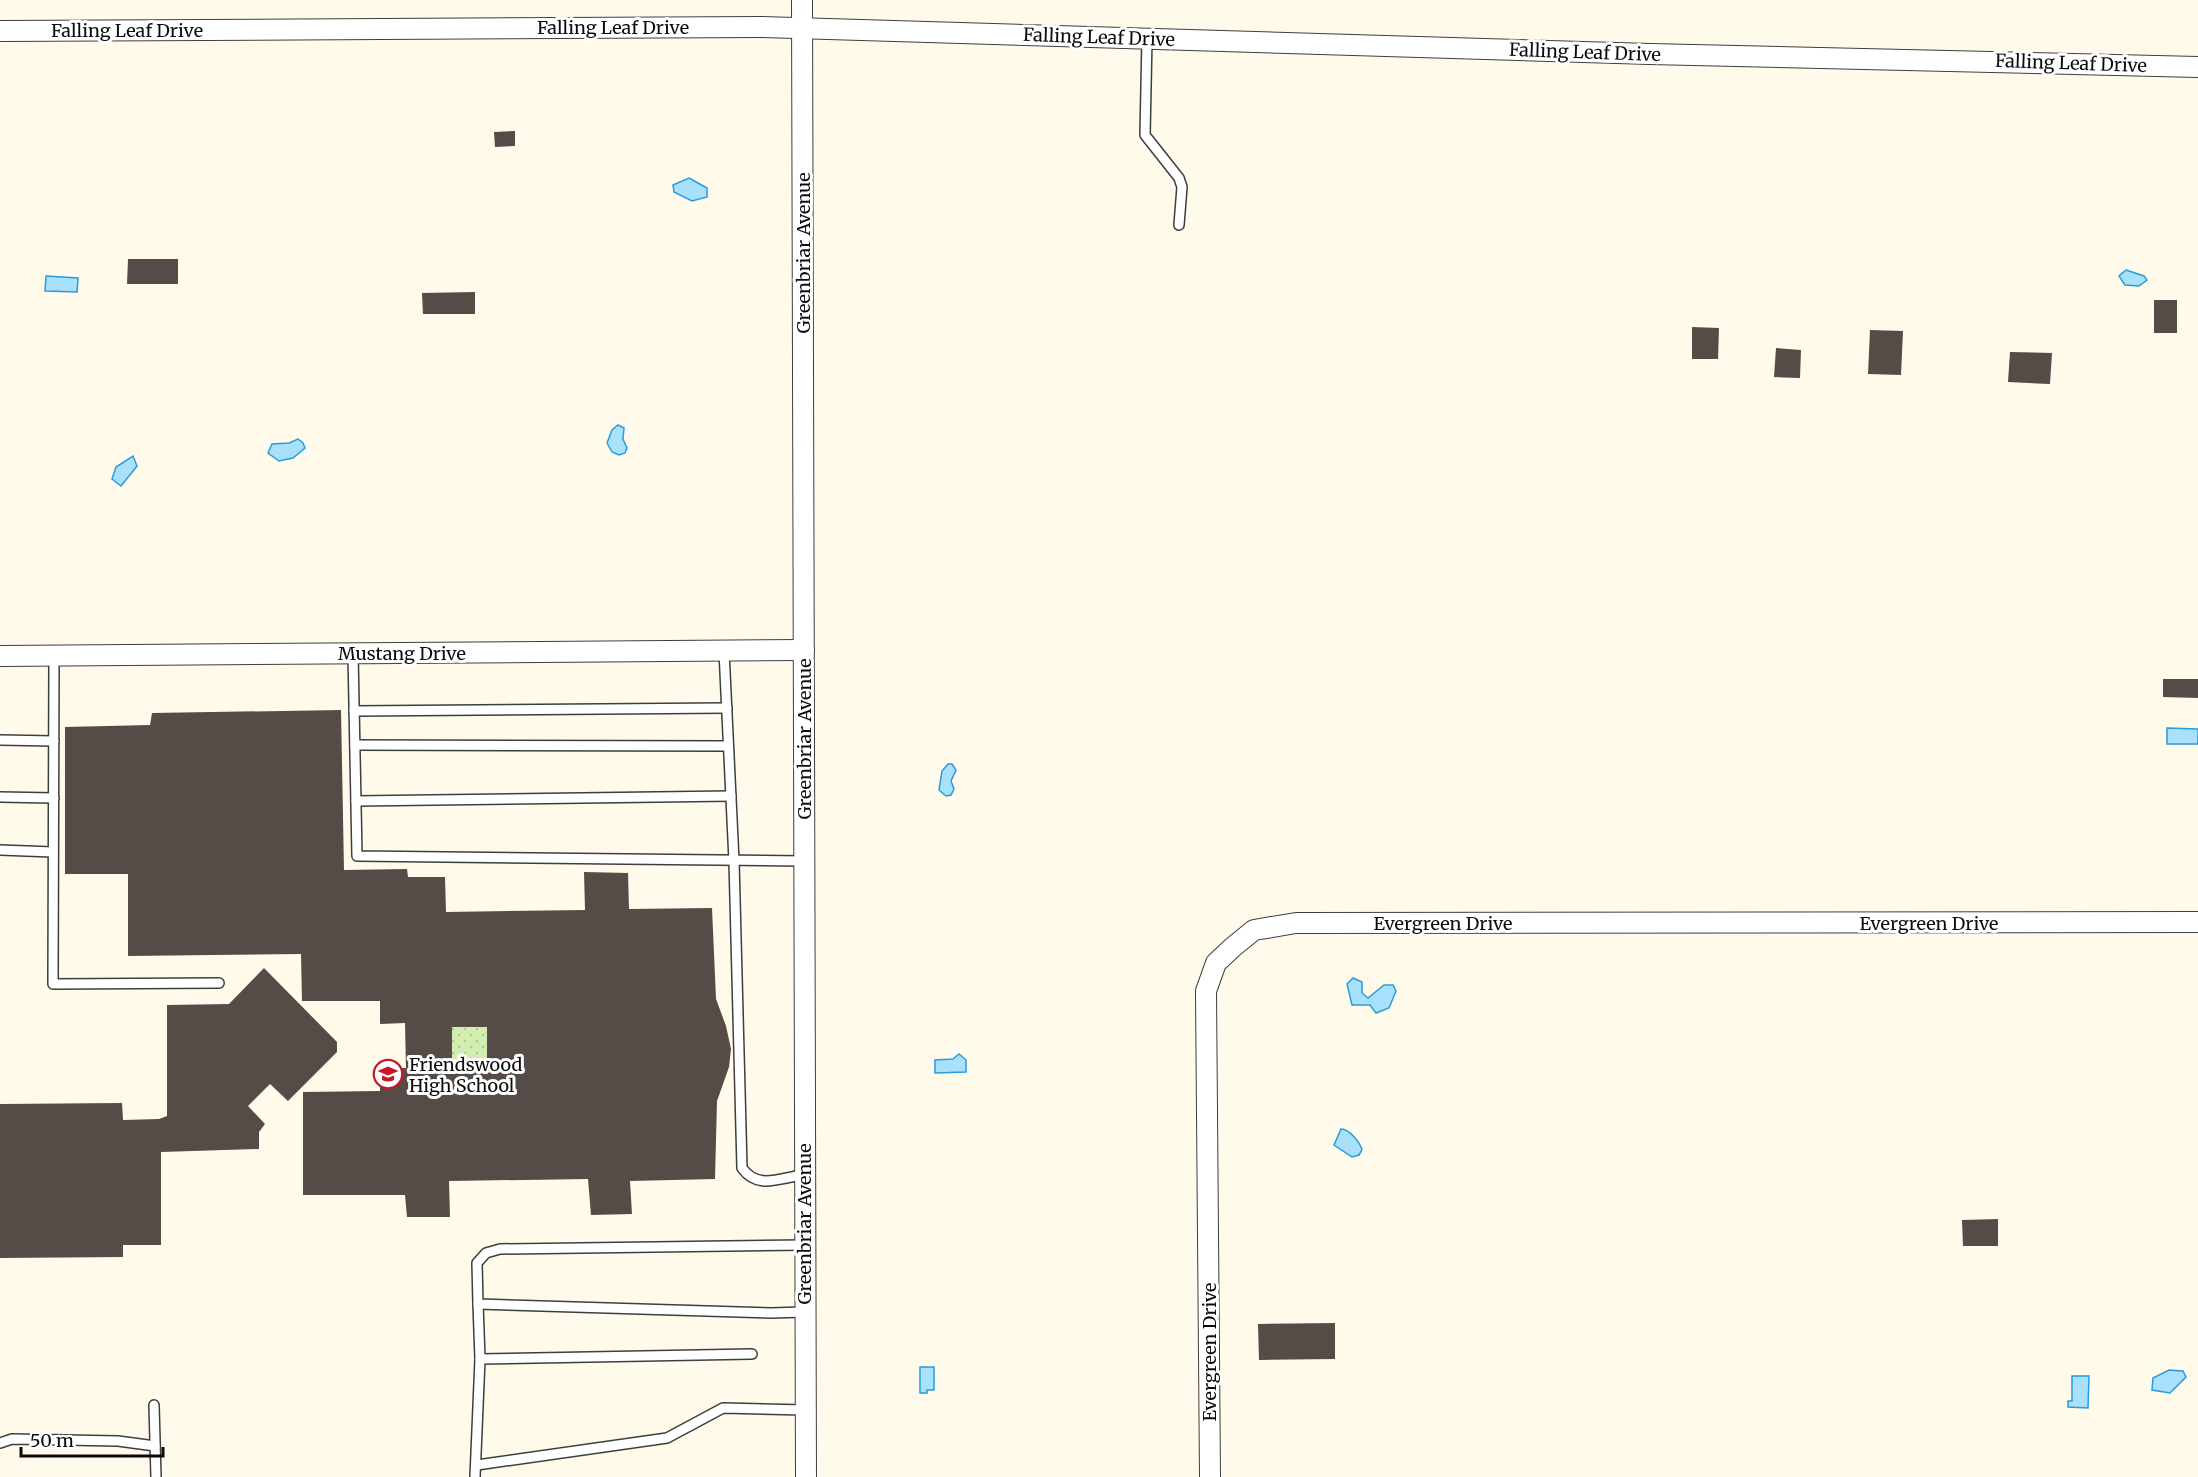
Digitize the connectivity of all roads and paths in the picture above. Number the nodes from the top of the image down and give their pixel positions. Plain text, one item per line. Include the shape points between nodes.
1 (802, 0) edge
2 (802, 28) junction
3 (0, 31) edge
4 (1147, 38) junction
5 (2198, 67) edge
6 (1179, 225) dead end
7 (804, 650) junction
8 (724, 651) junction
9 (352, 653) junction
10 (54, 655) junction
11 (0, 656) edge
12 (727, 708) junction
13 (354, 711) junction
14 (0, 740) edge
15 (54, 741) junction
16 (355, 745) junction
17 (728, 746) junction
18 (0, 796) edge
19 (731, 796) junction
20 (54, 798) junction
21 (356, 801) junction
22 (0, 850) edge
23 (53, 852) junction
24 (734, 861) junction
25 (804, 861) junction
26 (2198, 922) edge
27 (219, 982) dead end
28 (803, 1175) junction
29 (804, 1245) junction
30 (478, 1304) junction
31 (804, 1312) junction
32 (752, 1354) dead end
33 (480, 1359) junction
34 (154, 1405) dead end
35 (805, 1410) junction
36 (0, 1443) edge
37 (155, 1446) junction
38 (477, 1465) junction
39 (156, 1477) edge
40 (475, 1477) edge
41 (806, 1477) edge
42 (1210, 1477) edge

1 - 2 street, Greenbriar Avenue
2 - 3 street, Falling Leaf Drive
2 - 4 street, Falling Leaf Drive
2 - 7 street, Greenbriar Avenue
4 - 5 street, Falling Leaf Drive
4 - 6 lane via 1145,135 1179,178
7 - 8 street, Mustang Drive
7 - 25 street, Greenbriar Avenue
8 - 9 street, Mustang Drive
8 - 12 lane
9 - 10 street, Mustang Drive
9 - 13 lane
10 - 11 street, Mustang Drive
10 - 15 lane
12 - 13 lane
12 - 17 lane
13 - 16 lane
14 - 15 lane
15 - 20 lane
16 - 17 lane
16 - 21 lane
17 - 19 lane
18 - 20 lane
19 - 21 lane
19 - 24 lane
20 - 23 lane
21 - 24 lane via 357,856
22 - 23 lane
23 - 27 lane via 53,984
24 - 25 lane
24 - 28 lane via 742,1168 757,1182
25 - 28 street, Greenbriar Avenue
26 - 42 street, Evergreen Drive via 1296,923 1254,930 1216,963 1206,991
28 - 29 street, Greenbriar Avenue
29 - 30 lane via 500,1250 486,1253 477,1263
29 - 31 street, Greenbriar Avenue
30 - 31 lane
30 - 33 lane
31 - 35 street, Greenbriar Avenue
32 - 33 lane
33 - 38 lane
34 - 37 lane
35 - 38 lane via 723,1408 667,1438
35 - 41 street, Greenbriar Avenue
36 - 37 lane via 12,1439 106,1440
37 - 39 lane
38 - 40 lane

